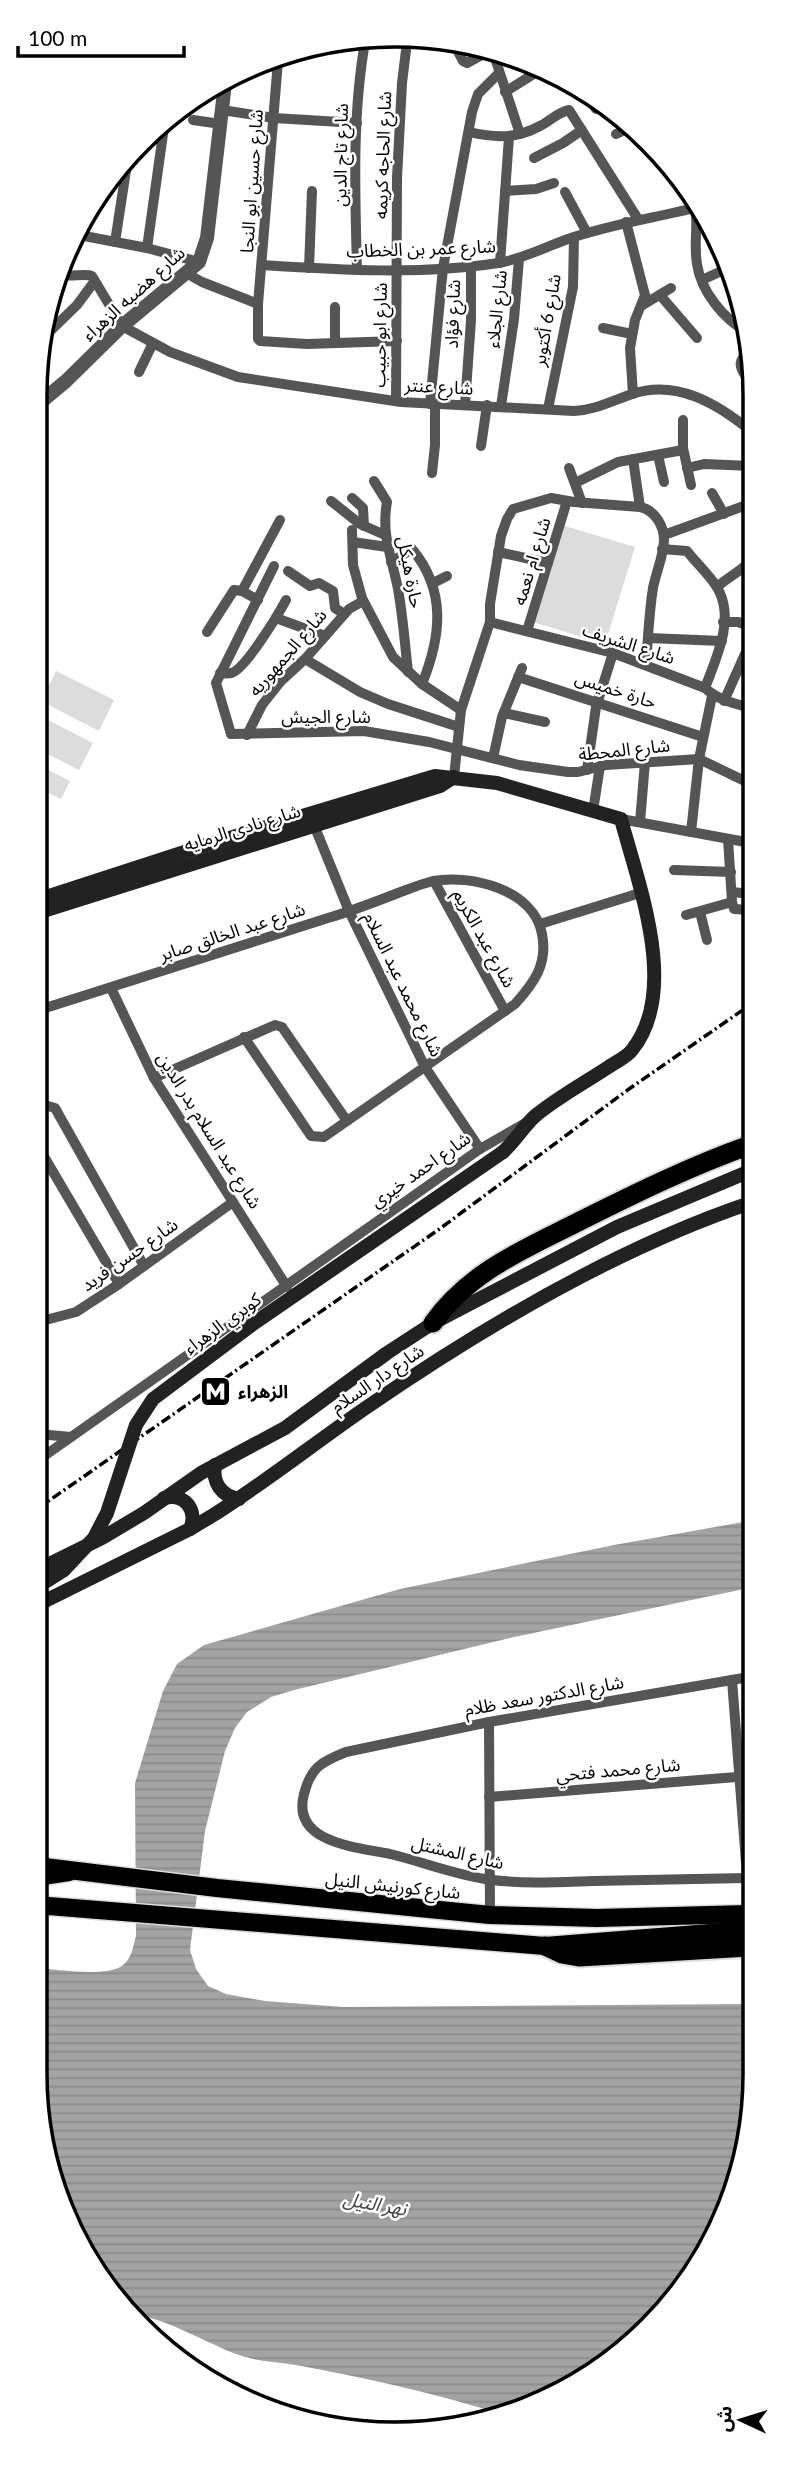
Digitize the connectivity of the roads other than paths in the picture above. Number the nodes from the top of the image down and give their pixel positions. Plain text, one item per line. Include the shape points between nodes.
1 (406, 47) edge
2 (364, 49) edge
3 (459, 53) edge
4 (480, 58) edge
5 (495, 62) edge
6 (278, 68) edge
7 (499, 74) junction
8 (531, 75) edge
9 (225, 92) edge
10 (505, 92) junction
11 (222, 117) junction
12 (274, 118) junction
13 (193, 120) dead end
14 (356, 123) junction
15 (582, 130) junction
16 (469, 132) junction
17 (621, 132) edge
18 (616, 134) dead end
19 (514, 136) junction
20 (161, 139) edge
21 (534, 158) dead end
22 (125, 176) edge
23 (554, 183) dead end
24 (313, 191) dead end
25 (505, 191) junction
26 (565, 192) dead end
27 (687, 206) edge
28 (638, 219) junction
29 (626, 222) junction
30 (698, 224) edge
31 (587, 233) junction
32 (86, 236) edge
33 (574, 237) junction
34 (115, 242) junction
35 (147, 248) junction
36 (519, 259) junction
37 (199, 262) junction
38 (500, 263) junction
39 (262, 265) junction
40 (471, 266) junction
41 (309, 268) junction
42 (443, 268) junction
43 (357, 269) junction
44 (398, 270) junction
45 (720, 272) edge
46 (186, 274) junction
47 (69, 276) edge
48 (702, 280) junction
49 (94, 282) junction
50 (671, 288) dead end
51 (660, 295) junction
52 (258, 304) junction
53 (641, 306) junction
54 (335, 307) dead end
55 (54, 326) edge
56 (122, 326) junction
57 (736, 326) edge
58 (603, 328) dead end
59 (632, 334) junction
60 (696, 338) dead end
61 (397, 341) junction
62 (153, 343) junction
63 (334, 343) junction
64 (139, 372) dead end
65 (633, 394) junction
66 (47, 397) edge
67 (396, 401) junction
68 (432, 404) junction
69 (465, 405) junction
70 (487, 405) junction
71 (501, 406) junction
72 (548, 410) junction
73 (683, 420) dead end
74 (743, 425) edge
75 (481, 446) dead end
76 (619, 448) dead end
77 (683, 450) junction
78 (658, 454) junction
79 (633, 459) junction
80 (621, 462) junction
81 (743, 466) edge
82 (569, 468) dead end
83 (687, 468) junction
84 (432, 473) dead end
85 (374, 481) dead end
86 (664, 482) dead end
87 (575, 483) junction
88 (691, 485) dead end
89 (712, 493) dead end
90 (352, 498) dead end
91 (331, 501) dead end
92 (568, 501) junction
93 (582, 503) junction
94 (743, 506) edge
95 (640, 507) junction
96 (724, 514) junction
97 (280, 520) dead end
98 (364, 526) junction
99 (385, 535) junction
100 (664, 535) junction
101 (387, 547) junction
102 (663, 549) junction
103 (498, 552) junction
104 (391, 562) junction
105 (548, 564) junction
106 (274, 566) dead end
107 (743, 569) edge
108 (288, 571) dead end
109 (447, 576) dead end
110 (433, 583) junction
111 (717, 587) junction
112 (242, 591) junction
113 (258, 600) junction
114 (286, 600) dead end
115 (363, 601) junction
116 (344, 614) junction
117 (276, 618) junction
118 (490, 622) junction
119 (723, 622) junction
120 (743, 624) edge
121 (527, 631) junction
122 (207, 632) dead end
123 (325, 636) junction
124 (648, 638) junction
125 (722, 641) junction
126 (614, 653) junction
127 (743, 658) edge
128 (305, 659) junction
129 (646, 664) junction
130 (408, 672) junction
131 (218, 678) junction
132 (422, 684) junction
133 (708, 692) junction
134 (597, 701) junction
135 (724, 701) junction
136 (743, 706) edge
137 (461, 710) junction
138 (504, 713) junction
139 (545, 722) dead end
140 (459, 727) junction
141 (241, 735) junction
142 (703, 737) junction
143 (456, 750) junction
144 (493, 758) junction
145 (699, 759) junction
146 (645, 762) junction
147 (600, 766) junction
148 (587, 770) junction
149 (454, 777) junction
150 (743, 781) edge
151 (593, 811) junction
152 (621, 819) junction
153 (640, 822) junction
154 (314, 825) junction
155 (691, 832) junction
156 (728, 839) junction
157 (743, 842) edge
158 (674, 870) dead end
159 (730, 872) junction
160 (434, 881) junction
161 (640, 893) junction
162 (743, 895) edge
163 (47, 897) edge
164 (732, 897) junction
165 (47, 910) edge
166 (743, 910) edge
167 (349, 911) junction
168 (700, 912) junction
169 (686, 915) dead end
170 (540, 924) junction
171 (708, 940) dead end
172 (111, 988) junction
173 (47, 1008) edge
174 (505, 1012) junction
175 (244, 1037) junction
176 (425, 1068) junction
177 (154, 1078) junction
178 (47, 1106) edge
179 (533, 1118) junction
180 (347, 1121) junction
181 (743, 1148) edge
182 (480, 1149) junction
183 (47, 1162) edge
184 (743, 1174) edge
185 (233, 1202) junction
186 (743, 1206) edge
187 (144, 1266) junction
188 (119, 1284) junction
189 (287, 1287) junction
190 (47, 1320) edge
191 (433, 1323) junction
192 (47, 1435) edge
193 (71, 1437) junction
194 (47, 1454) edge
195 (215, 1465) junction
196 (164, 1498) junction
197 (239, 1499) junction
198 (190, 1529) junction
199 (47, 1565) edge
200 (47, 1581) edge
201 (47, 1600) edge
202 (743, 1678) edge
203 (732, 1680) junction
204 (489, 1722) junction
205 (346, 1752) joint
206 (743, 1769) edge
207 (743, 1777) edge
208 (489, 1797) junction
209 (47, 1869) edge
210 (72, 1872) junction
211 (47, 1875) edge
212 (743, 1878) edge
213 (490, 1880) junction
214 (47, 1906) edge
215 (743, 1914) edge
216 (490, 1915) junction
217 (743, 1930) edge
218 (545, 1946) junction
219 (743, 1947) edge

1 - 44 street, شارع الحاجه كريمه via 397,178
2 - 14 street, شارع تاج الدين
3 - 4 street via 467,63
5 - 7 street
6 - 12 street, شارع حسين ابو النجا
7 - 10 street
7 - 16 street via 478,94
8 - 10 street
9 - 11 street, شارع هضبه الزهراء
10 - 19 street
11 - 12 street
11 - 13 street
11 - 37 street, شارع هضبه الزهراء via 207,238
12 - 14 street
12 - 39 street, شارع حسين ابو النجا
14 - 43 street, شارع تاج الدين
15 - 19 street via 566,110
15 - 21 street
15 - 28 street
16 - 19 street
16 - 42 street
17 - 18 street
19 - 25 street
20 - 35 street
22 - 34 street
23 - 25 street
24 - 41 street
25 - 38 street
26 - 31 street
27 - 28 street, شارع عمر بن الخطاب
28 - 29 street, شارع عمر بن الخطاب
29 - 31 street, شارع عمر بن الخطاب
29 - 53 street via 645,295
30 - 48 street via 697,264
31 - 33 street, شارع عمر بن الخطاب
32 - 34 street
33 - 36 street, شارع عمر بن الخطاب
33 - 72 street, شارع 6 أكتوبر via 573,286
34 - 35 street
35 - 37 street
36 - 38 street, شارع عمر بن الخطاب
36 - 71 street, شارع الجلاء
37 - 46 street, شارع هضبه الزهراء
38 - 40 street, شارع عمر بن الخطاب
39 - 41 street, شارع عمر بن الخطاب
39 - 52 street, شارع حسين ابو النجا
40 - 42 street, شارع عمر بن الخطاب
40 - 69 street, شارع فؤاد
41 - 43 street, شارع عمر بن الخطاب
42 - 44 street, شارع عمر بن الخطاب
42 - 68 street
43 - 44 street, شارع عمر بن الخطاب
44 - 61 street, شارع ابو حبيب
45 - 48 street
46 - 52 street
46 - 56 street, شارع هضبه الزهراء
47 - 49 street via 89,275
48 - 57 street via 714,303
49 - 55 street
49 - 56 street
50 - 51 street
51 - 53 street
51 - 60 street
52 - 63 street, شارع حسين ابو النجا via 260,341
53 - 59 street
54 - 63 street
56 - 62 street, شارع عنتر
56 - 66 street, شارع هضبه الزهراء
58 - 59 street
59 - 65 street
61 - 63 street
61 - 67 street, شارع ابو حبيب
62 - 64 street
62 - 67 street, شارع عنتر via 238,377
65 - 72 street, شارع عنتر via 588,410
65 - 74 street, شارع عنتر via 659,389 698,397
67 - 68 street, شارع عنتر
68 - 69 street, شارع عنتر
68 - 84 street
69 - 70 street, شارع عنتر
70 - 71 street, شارع عنتر
70 - 75 street
71 - 72 street, شارع عنتر
73 - 77 street
76 - 80 street
77 - 78 street
77 - 83 street
78 - 79 street
78 - 86 street
79 - 80 street
79 - 95 street
80 - 87 street
81 - 83 street
82 - 87 street
83 - 88 street
85 - 99 street, حارة هيكل via 387,502
87 - 93 street
89 - 96 street
90 - 98 street via 363,508
91 - 98 street
92 - 93 street
92 - 103 street via 551,498 513,509
92 - 105 street, شارع ام نعمه
93 - 95 street
94 - 96 street
95 - 100 street via 655,516
96 - 100 street
97 - 112 street
98 - 99 street
99 - 101 street, حارة هيكل
100 - 102 street
101 - 104 street, حارة هيكل
101 - 115 street via 353,536 353,565
102 - 111 street via 687,551
102 - 124 street via 652,591
103 - 105 street
103 - 118 street
104 - 110 street via 412,549
104 - 130 street, حارة هيكل
105 - 121 street, شارع ام نعمه
106 - 113 street
107 - 111 street
108 - 116 street via 310,586 319,583 333,591 335,608
109 - 110 street
110 - 132 street via 438,621
111 - 119 street via 723,601
112 - 113 street
112 - 122 street via 231,593
113 - 131 street
114 - 117 street
115 - 116 street, شارع الجمهوريه
115 - 130 street via 393,657
116 - 123 street, شارع الجمهوريه
117 - 123 street
117 - 131 street via 238,670
118 - 121 street, شارع الشريف
118 - 137 street
119 - 120 street
119 - 125 street
121 - 126 street, شارع الشريف
123 - 128 street, شارع الجمهوريه
124 - 125 street
124 - 129 street
125 - 133 street
126 - 129 street, شارع الشريف
126 - 134 street
127 - 135 street
128 - 140 street via 360,692
128 - 141 street, شارع الجمهوريه via 281,681
129 - 133 street, شارع الشريف
130 - 132 street
131 - 141 street via 228,731
132 - 137 street
133 - 135 street, شارع الشريف
133 - 142 street
134 - 138 street, حارة خميس via 520,672
134 - 142 street, حارة خميس
134 - 148 street
135 - 136 street, شارع الشريف
137 - 140 street
138 - 139 street
138 - 144 street
140 - 143 street
141 - 143 street, شارع الجيش via 364,731
142 - 145 street
143 - 144 street, شارع المحطة
143 - 149 street
144 - 148 street, شارع المحطة via 568,772
145 - 146 street, شارع المحطة
145 - 150 street, شارع المحطة
145 - 155 street
146 - 147 street, شارع المحطة
146 - 153 street
147 - 148 street, شارع المحطة
147 - 151 street
149 - 151 main road, شارع نادى الرمايه via 497,783
149 - 154 main road, شارع نادى الرمايه via 440,786
149 - 163 main road, شارع نادى الرمايه via 429,777
151 - 152 main road, شارع نادى الرمايه
152 - 153 street
152 - 161 main road, شارع احمد خيري
153 - 155 street
154 - 165 main road, شارع نادى الرمايه
154 - 167 street, شارع محمد عبد السلام
155 - 156 street
156 - 157 street
156 - 159 street
158 - 159 street
159 - 164 street
160 - 167 street, شارع عبد الخالق صابر
160 - 170 street via 495,887 528,907
160 - 174 street, شارع عبد الكريم
161 - 170 street
161 - 179 main road, شارع احمد خيري via 656,974 644,1029 631,1052
162 - 164 street
164 - 166 street via 734,909
164 - 168 street
167 - 172 street, شارع عبد الخالق صابر
167 - 176 street, شارع محمد عبد السلام
168 - 169 street
168 - 171 street
170 - 174 street via 542,965 533,984
172 - 173 street, شارع عبد الخالق صابر
172 - 177 street, شارع عبد السلام بدر الدين
174 - 176 street
175 - 177 street
175 - 180 street via 275,1025 282,1027
175 - 180 street via 311,1136 324,1137
176 - 180 street
176 - 182 street, شارع محمد عبد السلام
177 - 185 street, شارع عبد السلام بدر الدين
178 - 187 street via 55,1108
179 - 182 street, شارع احمد خيري
179 - 200 main road, كوبري الزهراء, bridge via 503,1152 253,1324 153,1399 136,1425 94,1538 64,1570
181 - 191 highway via 661,1180 487,1270 453,1298
182 - 189 street, شارع احمد خيري
183 - 188 street
184 - 191 main road, شارع دار السلام via 617,1227
185 - 187 street, شارع حسن فريد
185 - 189 street, شارع عبد السلام بدر الدين
186 - 197 main road, شارع دار السلام via 646,1246 499,1324 372,1404
187 - 188 street, شارع حسن فريد
188 - 190 street, شارع حسن فريد via 76,1312
189 - 193 street, شارع احمد خيري
191 - 195 main road, شارع دار السلام via 285,1429
192 - 193 street
193 - 194 street, شارع احمد خيري
195 - 196 main road, شارع دار السلام
195 - 197 main road via 220,1489
196 - 198 main road via 174,1496 188,1504 193,1513
196 - 199 main road, شارع دار السلام via 102,1538
197 - 198 main road, شارع دار السلام
198 - 201 main road, شارع دار السلام
202 - 203 street, شارع الدكتور سعد ظلام
203 - 204 street, شارع الدكتور سعد ظلام
203 - 206 street
204 - 205 street, شارع الدكتور سعد ظلام
204 - 208 street
205 - 213 street, شارع المشتل via 324,1760 313,1770 301,1802 308,1827 342,1844
207 - 208 street, شارع محمد فتحي
208 - 213 street
209 - 210 main road, شارع كورنيش النيل
210 - 211 main road
210 - 216 main road, شارع كورنيش النيل
212 - 213 street, شارع المشتل
213 - 216 street
214 - 218 main road
215 - 216 main road, شارع كورنيش النيل
217 - 218 main road
218 - 219 highway via 579,1957

